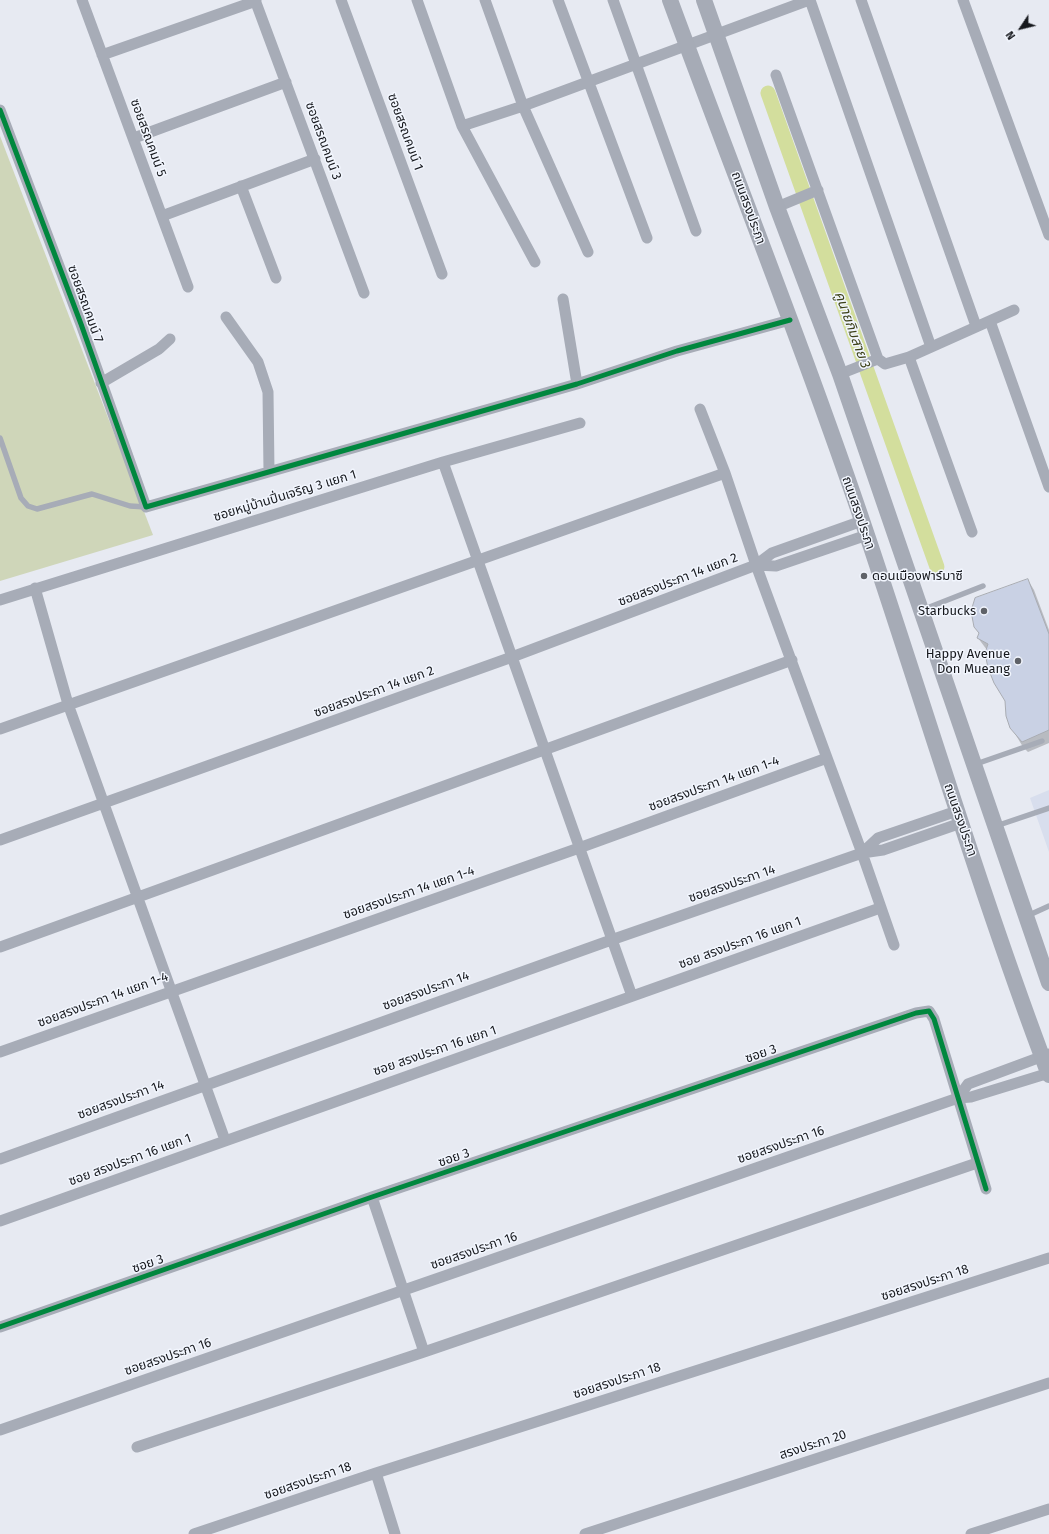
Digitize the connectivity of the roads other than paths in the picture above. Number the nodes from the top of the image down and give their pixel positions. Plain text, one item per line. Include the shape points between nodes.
1 (82, 0) edge
2 (256, 0) edge
3 (341, 0) edge
4 (417, 0) edge
5 (485, 0) edge
6 (558, 0) edge
7 (613, 0) edge
8 (670, 0) edge
9 (704, 0) edge
10 (809, 0) edge
11 (861, 0) edge
12 (963, 0) edge
13 (717, 34) junction
14 (687, 45) junction
15 (102, 55) junction
16 (636, 64) junction
17 (776, 75) dead end
18 (588, 81) junction
19 (286, 82) junction
20 (523, 106) junction
21 (0, 110) edge
22 (462, 126) junction
23 (134, 138) junction
24 (315, 159) junction
25 (241, 186) junction
26 (815, 192) junction
27 (777, 207) junction
28 (162, 216) junction
29 (696, 231) dead end
30 (1049, 235) edge
31 (647, 238) dead end
32 (588, 252) dead end
33 (535, 262) dead end
34 (442, 274) dead end
35 (276, 278) dead end
36 (188, 287) dead end
37 (364, 293) dead end
38 (563, 299) dead end
39 (1014, 310) dead end
40 (226, 317) dead end
41 (790, 320) junction
42 (990, 321) junction
43 (976, 326) junction
44 (170, 339) dead end
45 (931, 347) junction
46 (909, 357) junction
47 (873, 361) junction
48 (847, 372) junction
49 (101, 383) junction
50 (577, 384) junction
51 (700, 409) dead end
52 (580, 423) dead end
53 (0, 438) edge
54 (443, 462) junction
55 (269, 472) junction
56 (725, 473) junction
57 (1049, 487) edge
58 (146, 507) junction
59 (864, 528) junction
60 (972, 532) dead end
61 (476, 560) junction
62 (756, 565) junction
63 (983, 586) dead end
64 (35, 588) junction
65 (0, 600) edge
66 (921, 610) junction
67 (512, 657) junction
68 (792, 660) junction
69 (68, 704) junction
70 (0, 729) edge
71 (1042, 741) dead end
72 (545, 749) junction
73 (827, 758) junction
74 (974, 765) junction
75 (104, 803) junction
76 (1049, 808) edge
77 (959, 817) junction
78 (994, 826) junction
79 (0, 840) edge
80 (579, 848) junction
81 (862, 853) junction
82 (138, 897) junction
83 (1046, 907) edge
84 (880, 908) junction
85 (1027, 916) junction
86 (614, 940) junction
87 (894, 945) dead end
88 (0, 947) edge
89 (1049, 983) edge
90 (171, 991) junction
91 (632, 996) junction
92 (0, 1052) edge
93 (1046, 1056) edge
94 (1049, 1074) edge
95 (205, 1085) junction
96 (958, 1098) junction
97 (225, 1140) junction
98 (0, 1159) edge
99 (978, 1163) junction
100 (986, 1189) dead end
101 (372, 1197) junction
102 (0, 1221) edge
103 (1049, 1258) edge
104 (404, 1290) junction
105 (0, 1327) edge
106 (424, 1352) junction
107 (1049, 1384) edge
108 (0, 1430) edge
109 (138, 1447) dead end
110 (376, 1473) junction
111 (1049, 1509) edge
112 (194, 1534) edge
113 (395, 1534) edge
114 (585, 1534) edge
115 (971, 1534) edge

1 - 15 street, ซอยสรณคมน์ 5
2 - 15 street
2 - 19 street, ซอยสรณคมน์ 3
3 - 34 street, ซอยสรณคมน์ 1
4 - 22 street
5 - 20 street
6 - 18 street
7 - 16 street
8 - 14 main road, ถนนสรงประภา
9 - 13 main road
10 - 13 street
10 - 45 street
11 - 43 street
12 - 30 street
13 - 14 street
13 - 27 main road
14 - 16 street
14 - 41 main road, ถนนสรงประภา
15 - 23 street, ซอยสรณคมน์ 5
16 - 18 street
16 - 29 street
17 - 26 street
18 - 20 street
18 - 31 street
19 - 23 street
19 - 24 street, ซอยสรณคมน์ 3
20 - 22 street
20 - 32 street
21 - 49 street, ซอยสรณคมน์ 7
22 - 33 street
23 - 28 street, ซอยสรณคมน์ 5
24 - 25 street
24 - 37 street, ซอยสรณคมน์ 3
25 - 28 street
25 - 35 street
26 - 27 street
26 - 47 street
27 - 48 main road
28 - 36 street, ซอยสรณคมน์ 5
38 - 50 street
39 - 42 street
40 - 55 street via 258,362 268,392
41 - 50 street via 677,351
41 - 59 main road, ถนนสรงประภา
42 - 43 street
42 - 57 street
43 - 45 street
44 - 49 street via 159,349
45 - 46 street
46 - 47 street via 885,364
46 - 60 street
47 - 48 street
48 - 66 main road
49 - 58 street, ซอยสรณคมน์ 7
50 - 55 street
51 - 56 street
52 - 54 street, ซอยหมู่บ้านปิ่นเจริญ 3 แยก 1
53 - 58 lane via 22,498 28,506 37,509 92,494 130,506
54 - 61 street
54 - 64 street, ซอยหมู่บ้านปิ่นเจริญ 3 แยก 1
55 - 58 street
56 - 61 street
56 - 62 street
59 - 62 street via 772,553
59 - 62 street via 776,566
59 - 77 main road, ถนนสรงประภา
61 - 67 street
61 - 69 street
62 - 67 street, ซอยสรงประภา 14 แยก 2
62 - 68 street
63 - 66 lane
64 - 65 street, ซอยหมู่บ้านปิ่นเจริญ 3 แยก 1
64 - 69 street
66 - 74 main road
67 - 72 street
67 - 75 street, ซอยสรงประภา 14 แยก 2
68 - 72 street
68 - 73 street
69 - 70 street
69 - 75 street
71 - 74 lane
72 - 80 street
72 - 82 street
73 - 80 street, ซอยสรงประภา 14 แยก 1-4
73 - 81 street
74 - 78 main road
75 - 79 street, ซอยสรงประภา 14 แยก 2
75 - 82 street
76 - 78 lane
77 - 81 street, ซอยสรงประภา 14 via 883,850
77 - 93 main road, ถนนสรงประภา
78 - 85 main road
80 - 86 street
80 - 90 street, ซอยสรงประภา 14 แยก 1-4
81 - 84 street
81 - 86 street, ซอยสรงประภา 14
82 - 88 street
82 - 90 street
83 - 85 lane
84 - 87 street
84 - 91 street, ซอย สรงประภา 16 แยก 1
85 - 89 main road
86 - 91 street
86 - 95 street, ซอยสรงประภา 14
90 - 92 street, ซอยสรงประภา 14 แยก 1-4
90 - 95 street
91 - 97 street, ซอย สรงประภา 16 แยก 1
93 - 94 main road, ถนนสรงประภา
93 - 96 street via 968,1084
94 - 96 street, ซอยสรงประภา 16 via 971,1097
95 - 97 street
95 - 98 street, ซอยสรงประภา 14
96 - 99 street
96 - 101 street, ซอย 3 via 934,1019 929,1011 916,1013
96 - 104 street, ซอยสรงประภา 16
97 - 102 street, ซอย สรงประภา 16 แยก 1
99 - 100 street
99 - 106 street
101 - 104 street
101 - 105 street, ซอย 3
103 - 110 street, ซอยสรงประภา 18
104 - 106 street
104 - 108 street, ซอยสรงประภา 16
106 - 109 street
107 - 114 street, สรงประภา 20
110 - 112 street, ซอยสรงประภา 18
110 - 113 street
111 - 115 street

